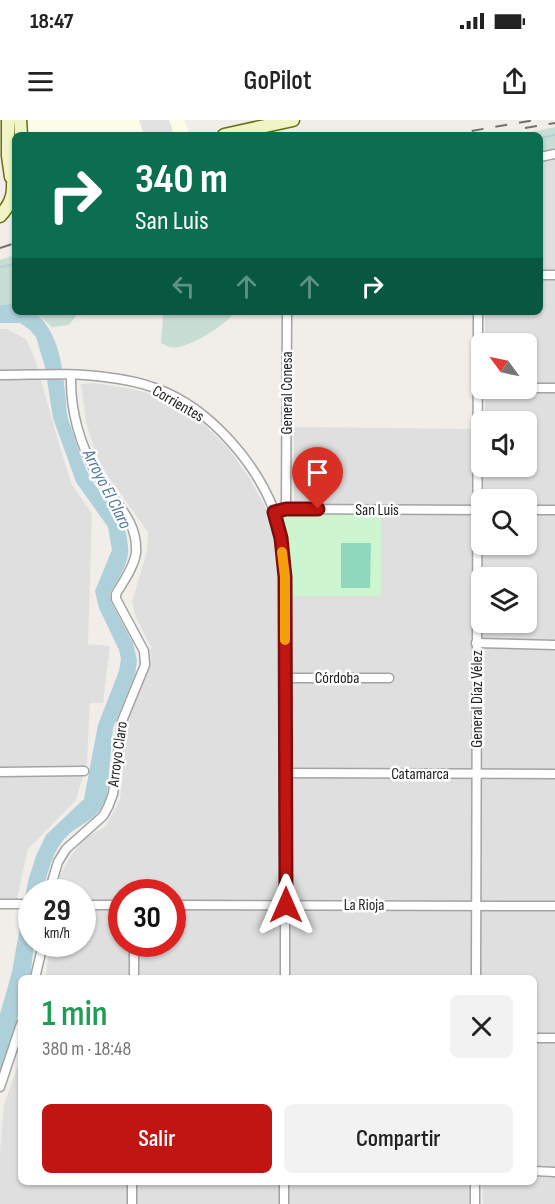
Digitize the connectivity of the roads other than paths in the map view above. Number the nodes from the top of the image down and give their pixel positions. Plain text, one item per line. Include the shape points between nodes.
1 (8, 120) edge
2 (293, 120) edge
3 (238, 132) edge
4 (12, 174) edge
5 (12, 198) edge
6 (12, 206) edge
7 (0, 216) edge
8 (288, 315) edge
9 (478, 315) edge
10 (478, 333) edge
11 (0, 375) edge
12 (68, 375) junction
13 (537, 388) edge
14 (555, 388) edge
15 (479, 399) edge
16 (479, 489) edge
17 (286, 509) junction
18 (471, 510) edge
19 (537, 510) edge
20 (555, 510) edge
21 (274, 512) junction
22 (478, 555) edge
23 (476, 643) junction
24 (555, 645) edge
25 (285, 678) junction
26 (389, 678) dead end
27 (84, 771) dead end
28 (0, 772) edge
29 (285, 773) junction
30 (555, 774) edge
31 (477, 775) junction
32 (53, 879) edge
33 (0, 904) edge
34 (18, 904) edge
35 (186, 905) edge
36 (286, 905) junction
37 (475, 906) junction
38 (555, 906) edge
39 (40, 957) edge
40 (134, 957) edge
41 (37, 975) edge
42 (134, 975) edge
43 (285, 975) edge
44 (476, 975) edge
45 (18, 1033) edge
46 (537, 1038) edge
47 (555, 1038) edge
48 (0, 1087) edge
49 (537, 1171) edge
50 (555, 1172) edge
51 (132, 1185) edge
52 (284, 1185) edge
53 (475, 1185) edge
54 (132, 1204) edge
55 (284, 1204) edge
56 (475, 1204) edge

1 - 4 main road
2 - 3 main road
5 - 7 main road
6 - 7 main road
8 - 17 street, General Conesa
9 - 10 street, General Díaz Vélez
11 - 12 street, Corrientes
12 - 21 street, Corrientes via 106,377 154,387 191,407 240,452
12 - 32 street, Arroyo Claro via 76,424 90,458 99,479 127,515 135,533 135,560 116,598 146,658 120,728 108,807 66,849
13 - 14 street
15 - 16 street, General Díaz Vélez
17 - 18 street, San Luis
17 - 21 street, San Luis
19 - 20 street
21 - 25 street via 285,577
22 - 23 street, General Díaz Vélez
23 - 24 street
23 - 31 street, General Díaz Vélez
25 - 26 street, Córdoba
25 - 29 street
27 - 28 street
29 - 31 street, Catamarca
29 - 36 street
30 - 31 street, Catamarca
31 - 37 street, General Díaz Vélez
33 - 34 street
35 - 36 street, La Rioja
36 - 37 street, La Rioja
36 - 43 street
37 - 38 street, La Rioja
37 - 44 street, General Díaz Vélez
39 - 41 street
40 - 42 street
45 - 48 street
46 - 47 street
49 - 50 street
51 - 54 street
52 - 55 street
53 - 56 street

